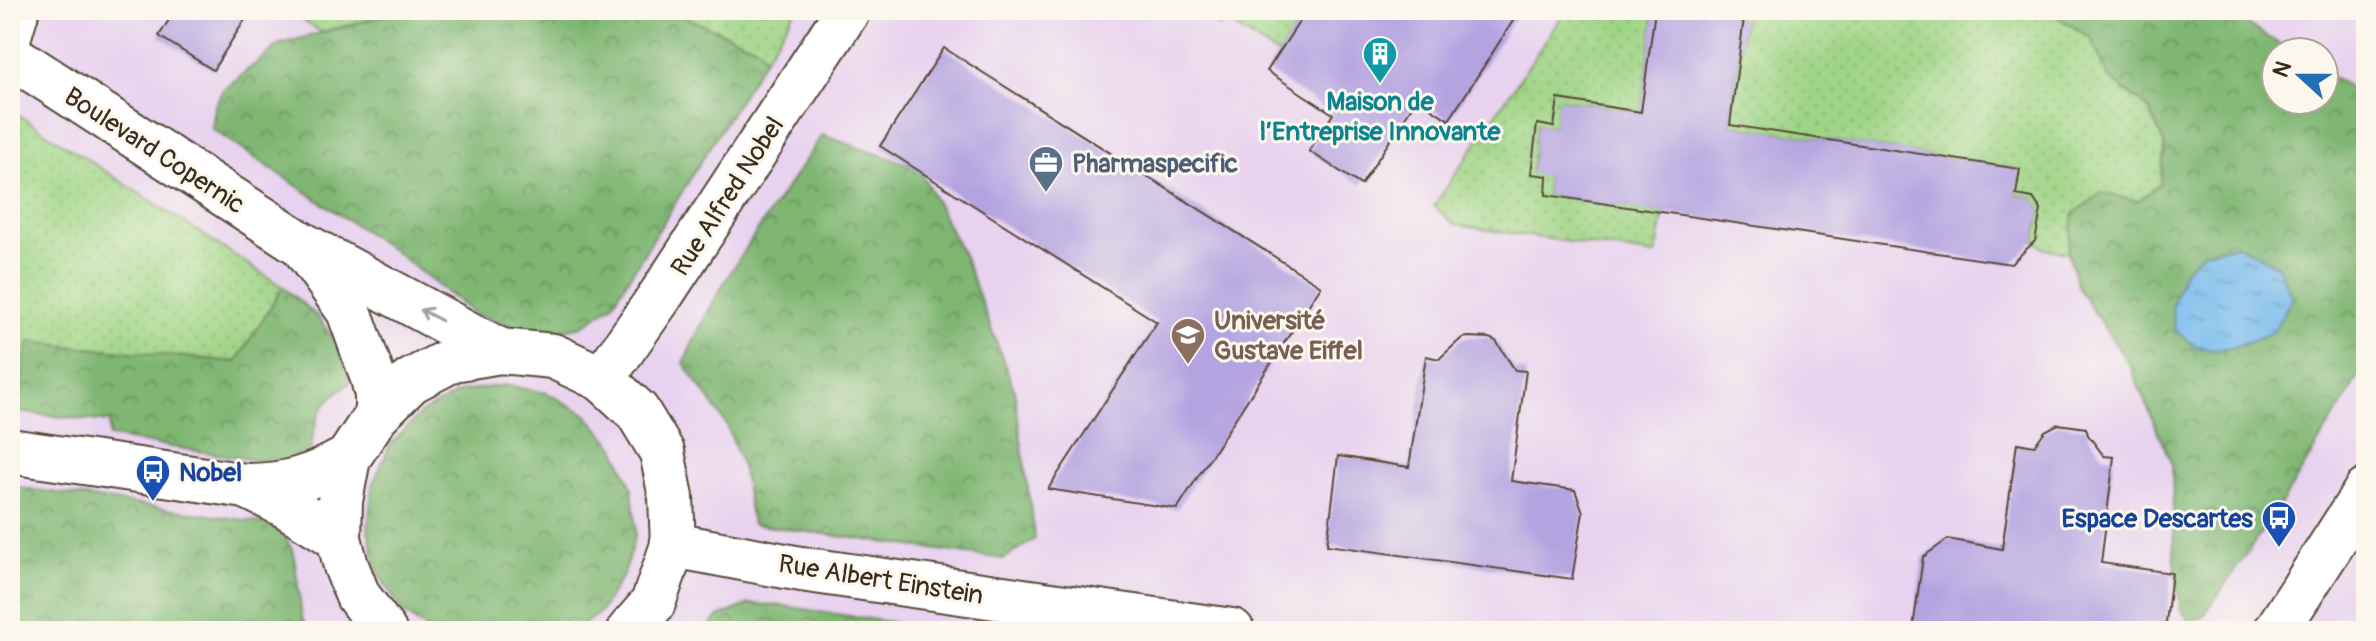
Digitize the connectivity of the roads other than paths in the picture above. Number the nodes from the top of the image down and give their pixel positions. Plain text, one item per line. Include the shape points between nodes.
1 (27, 10) edge
2 (848, 10) edge
3 (12, 56) edge
4 (301, 244) junction
5 (500, 351) junction
6 (602, 379) junction
7 (377, 414) junction
8 (10, 451) edge
9 (348, 458) junction
10 (246, 486) junction
11 (2366, 491) edge
12 (339, 538) junction
13 (673, 545) junction
14 (384, 631) edge
15 (629, 631) edge
16 (1232, 631) edge
17 (2276, 631) edge

1 - 3 lane
2 - 6 street, Rue Alfred Nobel
3 - 4 street, Boulevard Copernic
5 -> 4 street, Boulevard Copernic
4 - 7 street, Boulevard Copernic via 349,311 373,378
5 - 6 street via 553,356
5 - 7 street via 439,366 411,381
6 - 13 street via 637,411 662,452
7 - 9 street
8 - 10 street
9 - 10 street via 303,480
9 - 12 street
10 - 12 street
11 - 17 street
12 - 14 street via 358,596
13 - 15 street via 653,603
13 - 16 street, Rue Albert Einstein via 801,569

